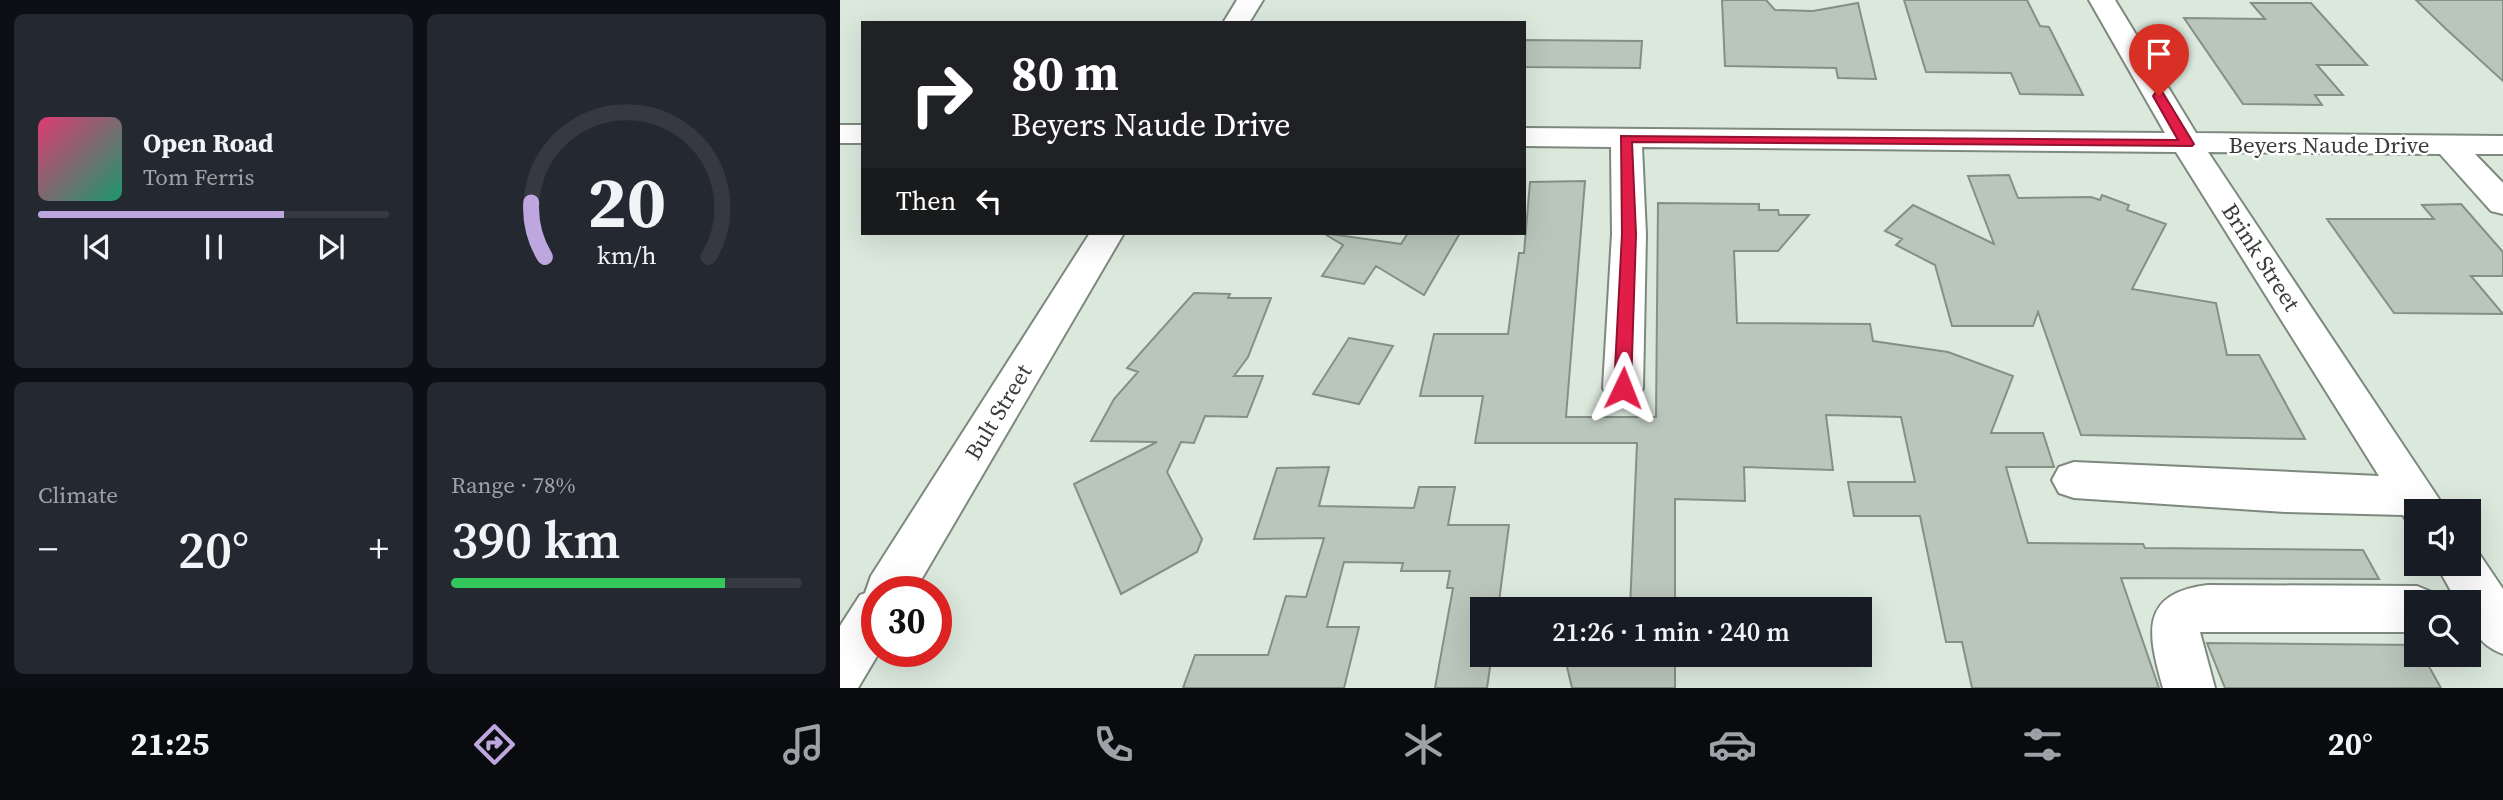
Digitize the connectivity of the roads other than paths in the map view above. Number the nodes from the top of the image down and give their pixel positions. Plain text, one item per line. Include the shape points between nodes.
1 (1250, 0) edge
2 (2102, 0) edge
3 (1237, 21) edge
4 (840, 134) edge
5 (861, 134) edge
6 (1526, 137) edge
7 (1626, 138) junction
8 (2187, 144) junction
9 (2449, 145) junction
10 (2503, 145) edge
11 (2503, 203) edge
12 (1106, 235) edge
13 (1623, 388) dead end
14 (2074, 480) dead end
15 (2417, 499) edge
16 (2404, 502) edge
17 (898, 576) edge
18 (2465, 576) edge
19 (2404, 609) edge
20 (2487, 616) edge
21 (861, 637) edge
22 (840, 671) edge
23 (2189, 688) edge

1 - 3 street
2 - 8 street, Brink Street
4 - 5 street
6 - 7 street, Beyers Naude Drive
7 - 8 street, Beyers Naude Drive
7 - 13 street via 1629,234
8 - 9 street, Beyers Naude Drive
8 - 15 street, Brink Street
9 - 10 street, Beyers Naude Drive
9 - 11 street
12 - 17 street, Bult Street
14 - 16 street
18 - 20 street
19 - 23 street via 2208,608 2185,612 2173,631
21 - 22 street

